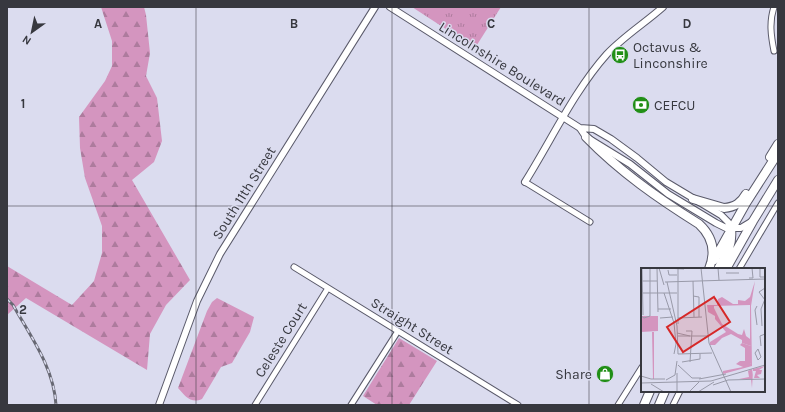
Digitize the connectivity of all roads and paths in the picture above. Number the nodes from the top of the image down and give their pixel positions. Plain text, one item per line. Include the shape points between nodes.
1 (374, 7) edge
2 (390, 7) edge
3 (663, 7) edge
4 (774, 7) edge
5 (774, 51) dead end
6 (563, 117) junction
7 (580, 128) junction
8 (586, 137) junction
9 (778, 144) edge
10 (778, 153) edge
11 (778, 180) edge
12 (525, 182) joint
13 (693, 199) junction
14 (778, 203) edge
15 (753, 220) junction
16 (590, 222) dead end
17 (731, 228) junction
18 (294, 267) dead end
19 (709, 268) edge
20 (710, 268) edge
21 (719, 268) edge
22 (727, 268) edge
23 (741, 268) edge
24 (328, 288) junction
25 (398, 331) junction
26 (641, 369) edge
27 (650, 392) edge
28 (665, 392) edge
29 (680, 392) edge
30 (159, 405) edge
31 (255, 405) edge
32 (351, 405) edge
33 (518, 405) edge
34 (618, 405) edge
35 (644, 405) edge
36 (660, 405) edge
37 (673, 405) edge

1 - 30 street, South 11th Street via 220,254 197,301
2 - 6 street, Lincolnshire Boulevard
3 - 6 street via 608,54
4 - 5 street via 771,33
6 - 7 street, Lincolnshire Boulevard
6 - 12 street
7 - 8 street, Lincolnshire Boulevard
7 - 13 street, Lincolnshire Boulevard via 594,129 611,139 666,182
8 - 17 street, Lincolnshire Boulevard via 630,164 668,194 716,223
8 - 19 main road via 602,154 631,177 704,229 711,241 713,254
9 - 13 main road via 742,201 736,205 724,208
10 - 17 main road
11 - 15 main road
12 - 16 street
13 - 17 street, Lincolnshire Boulevard via 721,215
14 - 23 street
15 - 17 street via 741,228
15 - 22 main road
17 - 20 main road
17 - 21 main road via 732,240 729,250
18 - 24 street, Straight Street
24 - 25 street, Straight Street
24 - 31 street, Celeste Court
25 - 32 street
25 - 33 street, Straight Street
26 - 34 street
27 - 35 main road
28 - 36 main road
29 - 37 street

